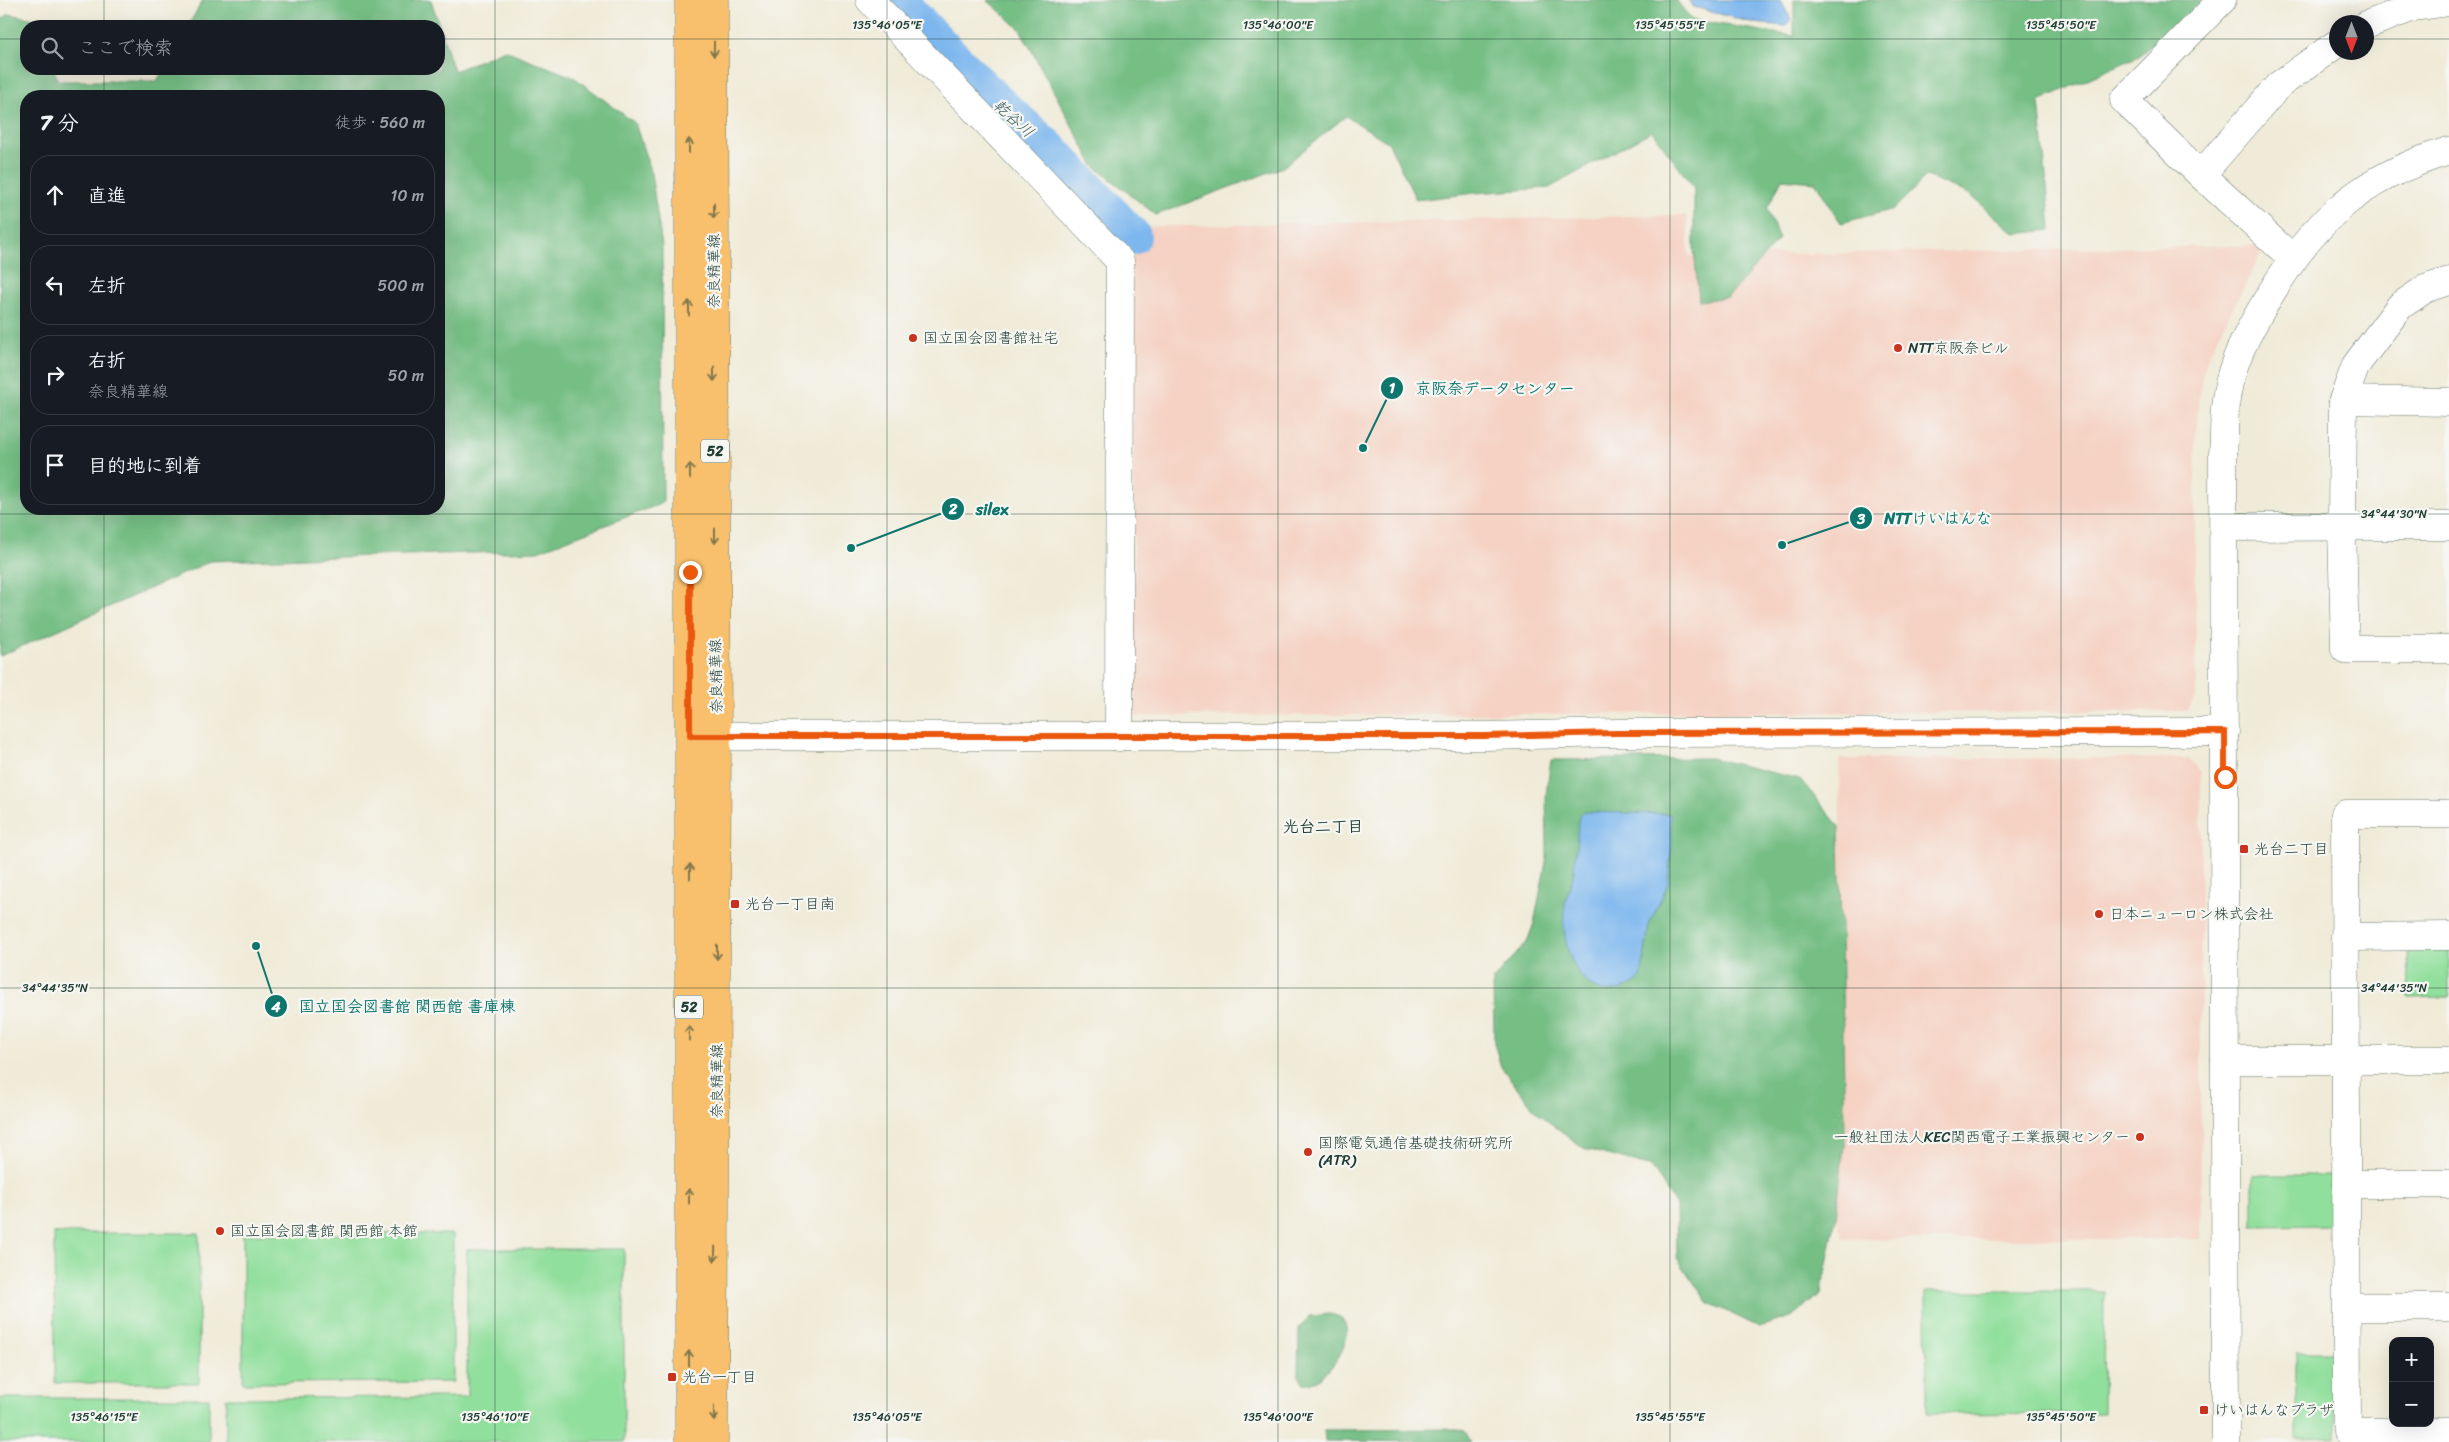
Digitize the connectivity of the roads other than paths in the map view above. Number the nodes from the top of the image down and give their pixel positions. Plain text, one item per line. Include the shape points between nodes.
1 (689, 0) edge
2 (714, 0) edge
3 (870, 0) edge
4 (2222, 0) edge
5 (2449, 2) edge
6 (2374, 23) edge
7 (2329, 49) edge
8 (2449, 151) edge
9 (2201, 175) junction
10 (2292, 258) junction
11 (2449, 281) edge
12 (2343, 400) junction
13 (2449, 402) edge
14 (2342, 526) junction
15 (2449, 526) edge
16 (2224, 527) junction
17 (2449, 649) edge
18 (2225, 732) junction
19 (690, 736) junction
20 (717, 736) junction
21 (1119, 737) junction
22 (2449, 814) edge
23 (2449, 936) edge
24 (2345, 937) junction
25 (2225, 1060) junction
26 (2346, 1060) junction
27 (2449, 1060) edge
28 (2346, 1184) junction
29 (2449, 1184) edge
30 (2347, 1307) junction
31 (2449, 1307) edge
32 (2449, 1431) edge
33 (689, 1442) edge
34 (714, 1442) edge
35 (2226, 1442) edge

19 -> 1 main road, 奈良精華線 / 52
2 -> 20 main road, 奈良精華線 / 52
3 - 21 street via 1120,261
4 - 9 street via 2124,100
5 - 6 street via 2414,8
7 - 9 street via 2279,85
8 - 10 street via 2356,194 2320,224
9 - 10 street
10 - 16 street via 2240,348 2227,393 2223,454
11 - 12 street via 2425,289 2400,306 2356,365
12 - 13 street
12 - 14 street
14 - 15 street
14 - 16 street
14 - 17 street via 2345,650
16 - 18 street
18 - 21 street
18 - 25 street
19 - 20 street
33 -> 19 main road, 奈良精華線 / 52
20 - 21 street
20 -> 34 main road, 奈良精華線 / 52
22 - 24 street via 2345,814
23 - 24 street
24 - 26 street
25 - 26 street
25 - 35 street
26 - 27 street
26 - 28 street
28 - 29 street
28 - 30 street
30 - 31 street
30 - 32 street via 2348,1432

